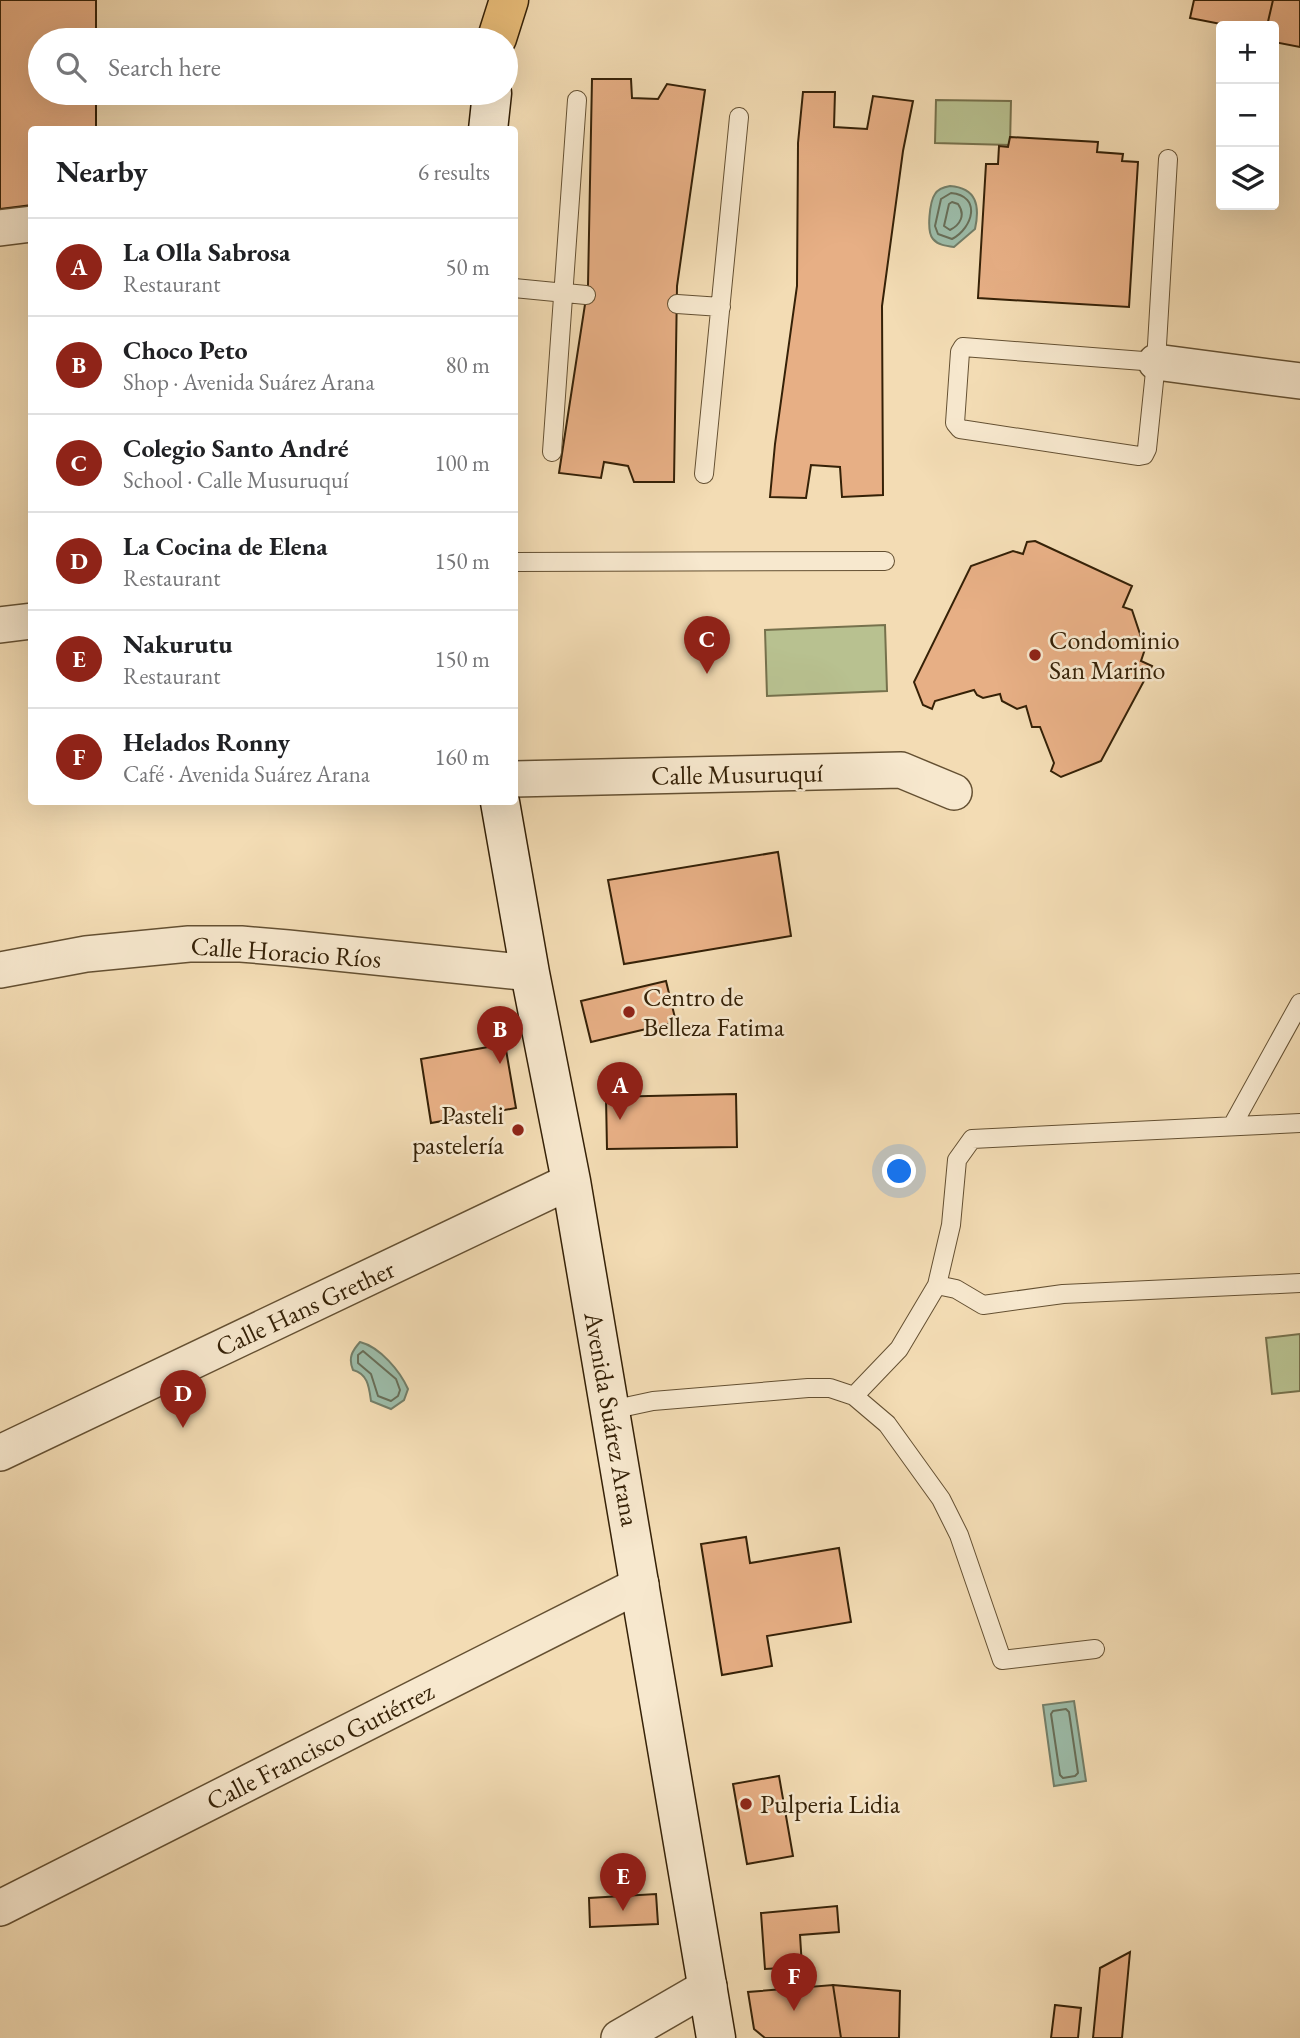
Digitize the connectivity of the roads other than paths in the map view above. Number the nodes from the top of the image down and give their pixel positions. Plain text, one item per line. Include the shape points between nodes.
1 (492, 0) edge
2 (506, 0) edge
3 (496, 28) edge
4 (500, 28) edge
5 (578, 100) dead end
6 (491, 105) edge
7 (739, 117) dead end
8 (488, 126) edge
9 (1168, 159) dead end
10 (28, 224) edge
11 (0, 228) edge
12 (518, 288) edge
13 (564, 293) junction
14 (586, 295) dead end
15 (677, 304) dead end
16 (721, 307) junction
17 (1156, 362) junction
18 (1300, 382) edge
19 (552, 452) dead end
20 (704, 474) dead end
21 (885, 561) dead end
22 (518, 562) edge
23 (28, 622) edge
24 (0, 625) edge
25 (518, 779) edge
26 (954, 792) dead end
27 (501, 805) edge
28 (0, 970) edge
29 (530, 972) junction
30 (1300, 1003) edge
31 (1300, 1123) edge
32 (1232, 1126) junction
33 (571, 1181) junction
34 (1300, 1283) edge
35 (937, 1285) junction
36 (854, 1396) junction
37 (611, 1410) junction
38 (0, 1453) edge
39 (641, 1584) junction
40 (1095, 1649) dead end
41 (0, 1908) edge
42 (709, 1986) junction
43 (618, 2038) edge
44 (716, 2038) edge

1 - 3 main road
2 - 4 main road
5 - 13 lane
6 - 8 main road
7 - 16 lane
9 - 17 lane
10 - 11 street
12 - 13 lane
13 - 14 lane
13 - 19 lane
15 - 16 lane
16 - 20 lane
17 - 17 lane via 1144,455 957,427 963,347
17 - 18 street
21 - 22 lane
23 - 24 street
25 - 26 street, Calle Musuruquí via 901,770
27 - 29 main road, Avenida Suárez Arana
28 - 29 street, Calle Horacio Ríos via 86,954 202,944
29 - 33 main road, Avenida Suárez Arana
30 - 32 lane
31 - 32 lane
32 - 35 lane via 972,1139 957,1160 951,1224
33 - 37 main road, Avenida Suárez Arana
33 - 38 street, Calle Hans Grether
34 - 35 lane via 1063,1294 983,1305 956,1289
35 - 36 lane via 899,1349
36 - 37 lane via 830,1388 808,1388 653,1401
36 - 40 lane via 887,1424 941,1499 960,1535 1002,1660
37 - 39 main road, Avenida Suárez Arana
39 - 41 street, Calle Francisco Gutiérrez
39 - 42 main road, Avenida Suárez Arana
42 - 43 street
42 - 44 main road, Avenida Suárez Arana

